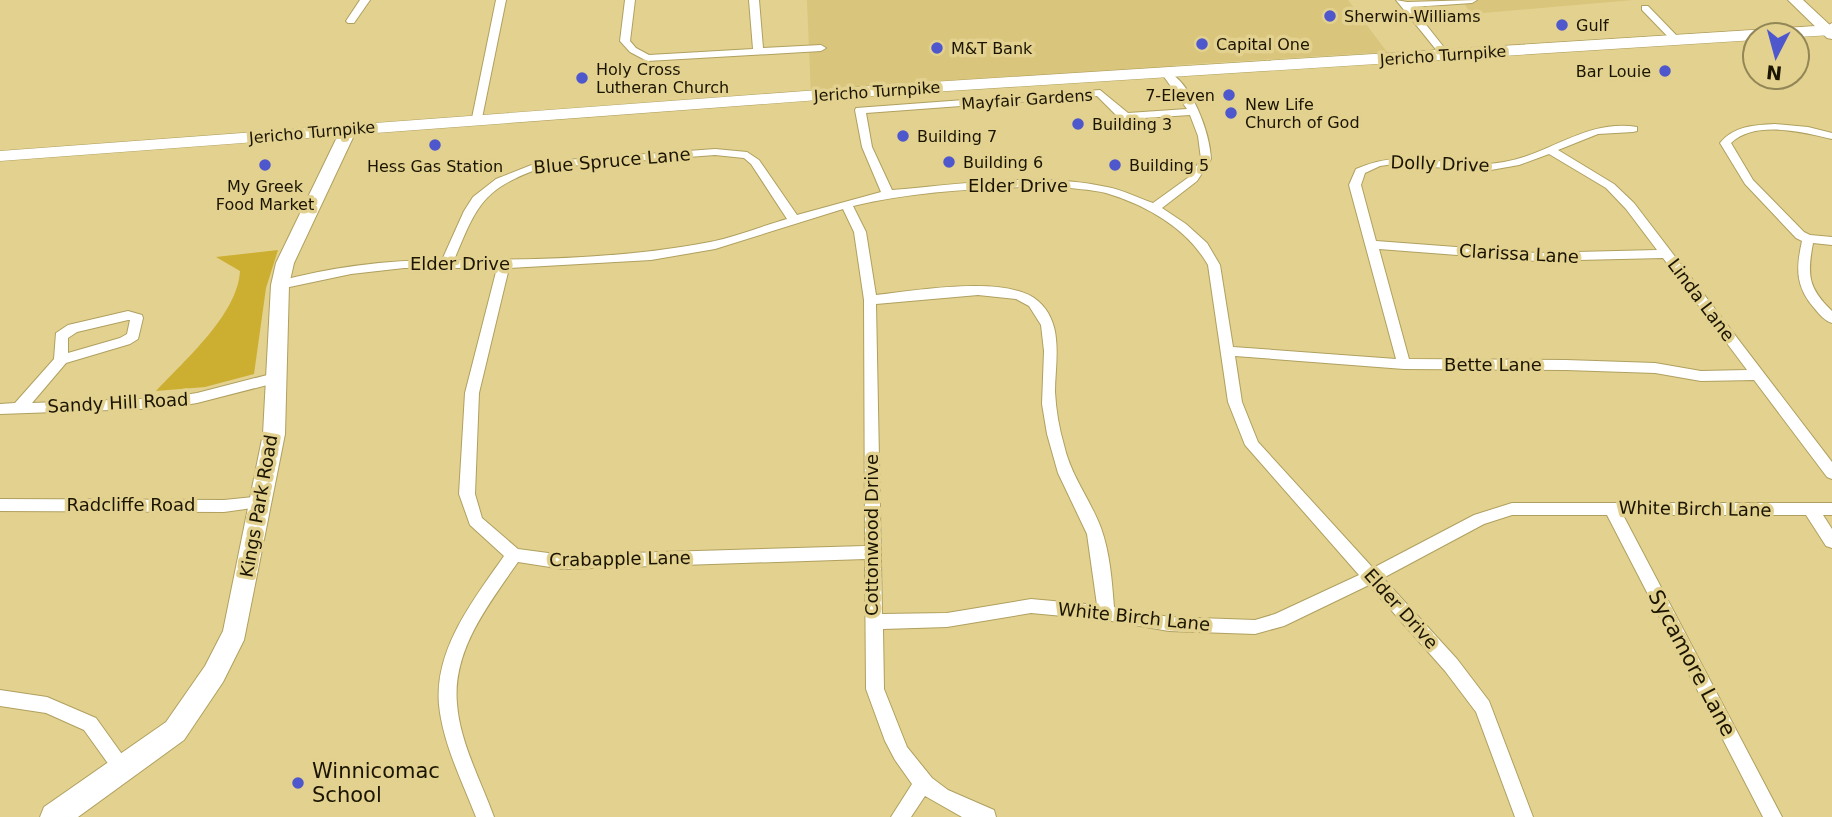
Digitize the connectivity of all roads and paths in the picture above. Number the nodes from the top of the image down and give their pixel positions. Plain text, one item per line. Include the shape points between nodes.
1 (365, 0) edge
2 (501, 0) edge
3 (630, 0) edge
4 (754, 0) edge
5 (1472, 0) edge
6 (1795, 0) edge
7 (1403, 2) edge
8 (1645, 8) dead end
9 (351, 21) dead end
10 (1831, 32) edge
11 (1811, 33) edge
12 (1741, 36) edge
13 (1676, 40) junction
14 (821, 48) dead end
15 (758, 52) junction
16 (1445, 55) junction
17 (1167, 74) junction
18 (1191, 112) junction
19 (477, 118) junction
20 (349, 129) junction
21 (1633, 130) dead end
22 (1832, 136) edge
23 (1550, 150) junction
24 (0, 156) edge
25 (888, 194) junction
26 (846, 204) junction
27 (1154, 208) junction
28 (794, 220) junction
29 (1808, 239) junction
30 (1832, 241) edge
31 (1372, 245) junction
32 (1666, 254) junction
33 (447, 263) junction
34 (504, 264) junction
35 (279, 285) junction
36 (870, 300) junction
37 (1832, 319) edge
38 (1229, 351) junction
39 (61, 359) junction
40 (1404, 364) junction
41 (1756, 375) junction
42 (275, 378) junction
43 (19, 408) junction
44 (0, 409) edge
45 (1832, 472) edge
46 (262, 502) junction
47 (0, 505) edge
48 (1611, 508) junction
49 (1832, 509) edge
50 (1811, 510) junction
51 (1832, 541) edge
52 (872, 552) junction
53 (514, 555) junction
54 (1372, 576) junction
55 (1106, 613) junction
56 (873, 622) junction
57 (0, 698) edge
58 (123, 770) junction
59 (922, 785) junction
60 (54, 817) edge
61 (485, 817) edge
62 (900, 817) edge
63 (987, 817) edge
64 (1524, 817) edge
65 (1773, 817) edge

1 - 9 street
2 - 19 street
3 - 15 street via 625,41 648,58
4 - 15 street
5 - 7 street
6 - 10 street
7 - 16 street
8 - 13 street
10 - 11 main road, Jericho Turnpike
12 - 13 main road, Jericho Turnpike
13 - 16 main road, Jericho Turnpike
14 - 15 street
16 - 17 main road, Jericho Turnpike
17 - 18 street
17 - 19 main road, Jericho Turnpike
18 - 25 street, Mayfair Gardens via 1128,116 1100,93 860,110 867,147
18 - 27 street via 1203,133 1206,159 1193,179
19 - 20 main road, Jericho Turnpike
20 - 24 main road, Jericho Turnpike
20 - 35 street, Kings Park Road via 285,263
21 - 23 street, Dolly Drive via 1597,131
22 - 29 street via 1795,127 1740,132 1725,143 1749,182
23 - 31 street, Dolly Drive via 1503,166 1375,162 1360,171 1355,185
23 - 32 street, Linda Lane via 1610,186
25 - 26 street, Elder Drive
25 - 27 street, Elder Drive via 1056,183 1107,190
26 - 28 street, Elder Drive
26 - 36 street, Cottonwood Drive via 860,232
27 - 38 street, Elder Drive via 1203,246 1214,265
28 - 33 street, Blue Spruce Lane via 747,155 733,152 539,165 486,187 473,203
28 - 34 street, Elder Drive via 715,245 651,256
29 - 30 street
29 - 37 street via 1802,279
31 - 32 street, Clarissa Lane via 1536,257
31 - 40 street, Dolly Drive
32 - 41 street, Linda Lane
33 - 34 street, Elder Drive
33 - 35 street, Elder Drive via 351,270
34 - 53 street via 472,393 467,494 475,521
35 - 42 street, Kings Park Road
36 - 52 street, Cottonwood Drive
36 - 55 street via 964,290 1000,292 1031,301 1045,317 1056,443 1067,479 1095,531
38 - 40 street, Bette Lane
38 - 54 street, Elder Drive via 1235,402 1252,445
39 - 39 street via 130,338 137,318 128,315 73,328 61,336
39 - 43 street
40 - 41 street, Bette Lane via 1566,365 1701,376
41 - 45 street, Linda Lane
42 - 43 street, Sandy Hill Road via 166,403
42 - 46 street, Kings Park Road via 274,435
43 - 44 street, Sandy Hill Road
46 - 47 street, Radcliffe Road via 224,506
46 - 58 street, Kings Park Road via 235,632 214,674 175,731
48 - 50 street, White Birch Lane
48 - 54 street, White Birch Lane via 1512,509 1479,519
48 - 65 street, Sycamore Lane
49 - 50 street, White Birch Lane
50 - 51 street
52 - 53 street, Crabapple Lane via 563,562
52 - 56 street, Cottonwood Drive
53 - 61 street via 465,631 450,667 451,719
54 - 55 street, White Birch Lane via 1278,621 1255,627 1169,624
54 - 64 street, Elder Drive via 1483,707
55 - 56 street, White Birch Lane via 1031,606 947,620
56 - 59 street, Cottonwood Drive via 875,689 891,738
57 - 58 street via 47,705 90,724
58 - 60 street, Kings Park Road
59 - 62 street
59 - 63 street, Cottonwood Drive via 962,809

